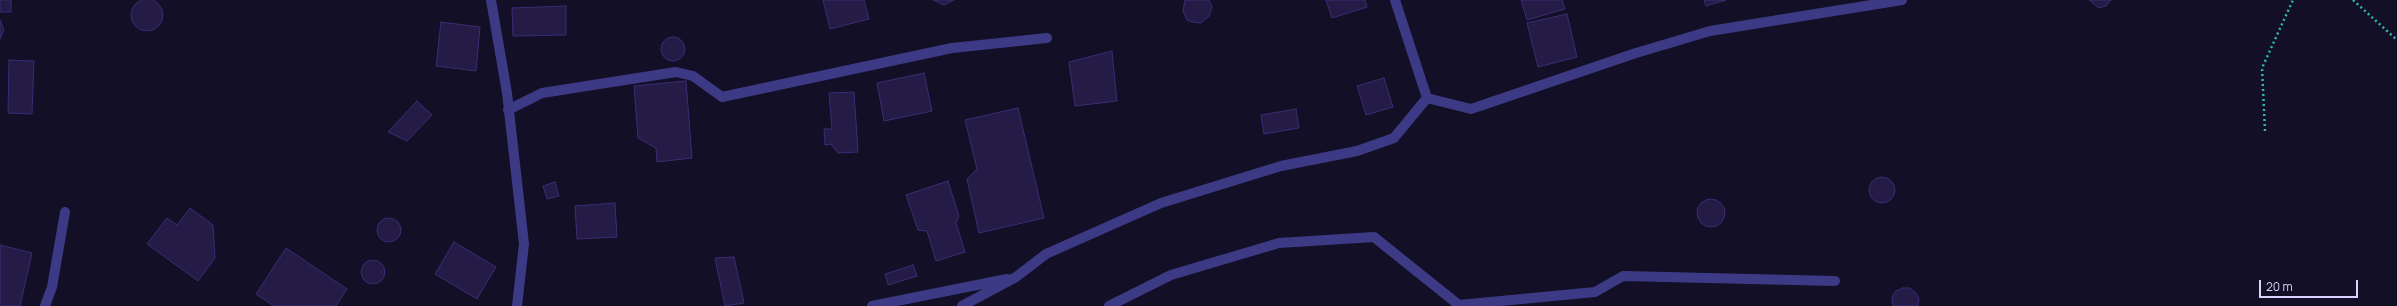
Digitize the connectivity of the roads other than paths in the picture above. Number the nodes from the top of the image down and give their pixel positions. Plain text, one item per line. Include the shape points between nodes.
1 (491, 0) edge
2 (1395, 0) edge
3 (1902, 0) edge
4 (1047, 38) dead end
5 (1427, 98) junction
6 (508, 110) junction
7 (65, 212) dead end
8 (1016, 277) junction
9 (1836, 280) dead end
10 (45, 306) edge
11 (517, 306) edge
12 (872, 306) edge
13 (962, 306) edge
14 (1109, 306) edge
15 (1460, 306) edge

1 - 6 street
2 - 5 street
3 - 5 street via 1710,31 1636,53 1471,109
4 - 6 street via 952,48 722,97 693,76 676,72 542,93
5 - 8 street via 1394,138 1357,151 1281,166 1160,204 1046,254
6 - 11 street via 524,244
7 - 10 street via 52,287
8 - 12 street
8 - 13 street
9 - 15 street via 1623,276 1595,292
14 - 15 street via 1171,275 1279,243 1374,237

